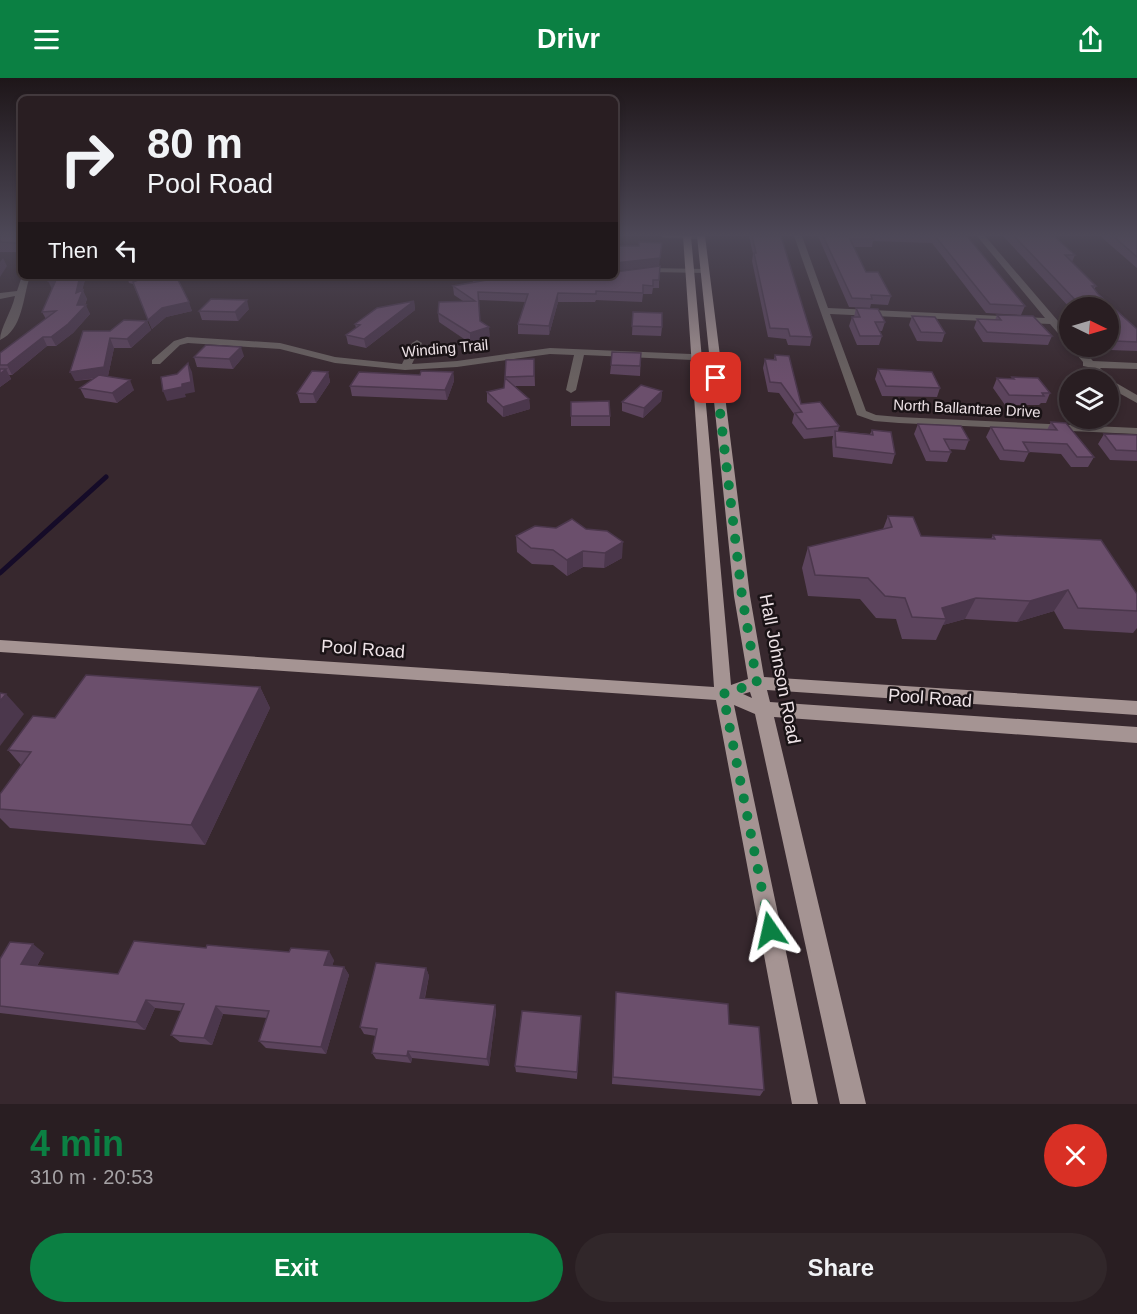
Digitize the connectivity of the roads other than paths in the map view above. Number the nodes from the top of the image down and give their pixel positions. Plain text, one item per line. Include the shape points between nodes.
1 (23, 284) edge
2 (691, 284) edge
3 (706, 284) edge
4 (816, 284) edge
5 (1021, 284) edge
6 (20, 293) junction
7 (0, 296) edge
8 (826, 311) junction
9 (1052, 321) junction
10 (1059, 329) edge
11 (0, 337) edge
12 (417, 344) dead end
13 (580, 351) junction
14 (694, 357) junction
15 (1082, 357) edge
16 (714, 358) junction
17 (156, 362) dead end
18 (1087, 364) junction
19 (1137, 366) edge
20 (405, 367) junction
21 (1093, 369) edge
22 (1119, 389) edge
23 (571, 390) dead end
24 (1137, 400) edge
25 (1137, 430) edge
26 (708, 515) junction
27 (733, 516) junction
28 (0, 646) edge
29 (757, 683) junction
30 (723, 694) junction
31 (1137, 708) edge
32 (762, 709) junction
33 (1137, 735) edge
34 (805, 1104) edge
35 (853, 1104) edge

1 - 6 street
2 - 14 main road
3 - 16 main road, Hall Johnson Road
4 - 8 street
5 - 9 street
6 - 7 street
6 - 11 street via 16,317
8 - 9 street
8 - 25 street, North Ballantrae Drive via 858,407 868,416
9 - 10 street
12 - 20 street
13 - 14 street, Winding Trail
13 - 20 street, Winding Trail
13 - 23 street
14 - 16 street, Winding Trail
14 - 26 main road
15 - 18 street
16 - 27 main road, Hall Johnson Road
17 - 20 street, Winding Trail via 181,341 280,346 335,360
18 - 19 street
18 - 21 street
22 - 24 street
26 - 27 main road
26 - 30 main road
27 - 29 main road, Hall Johnson Road
28 - 30 main road, Pool Road
29 - 30 main road, Pool Road
29 - 31 main road, Pool Road
29 - 32 main road, Hall Johnson Road
30 - 32 main road, Pool Road
30 - 34 main road
32 - 33 main road, Pool Road
32 - 35 main road, Hall Johnson Road

